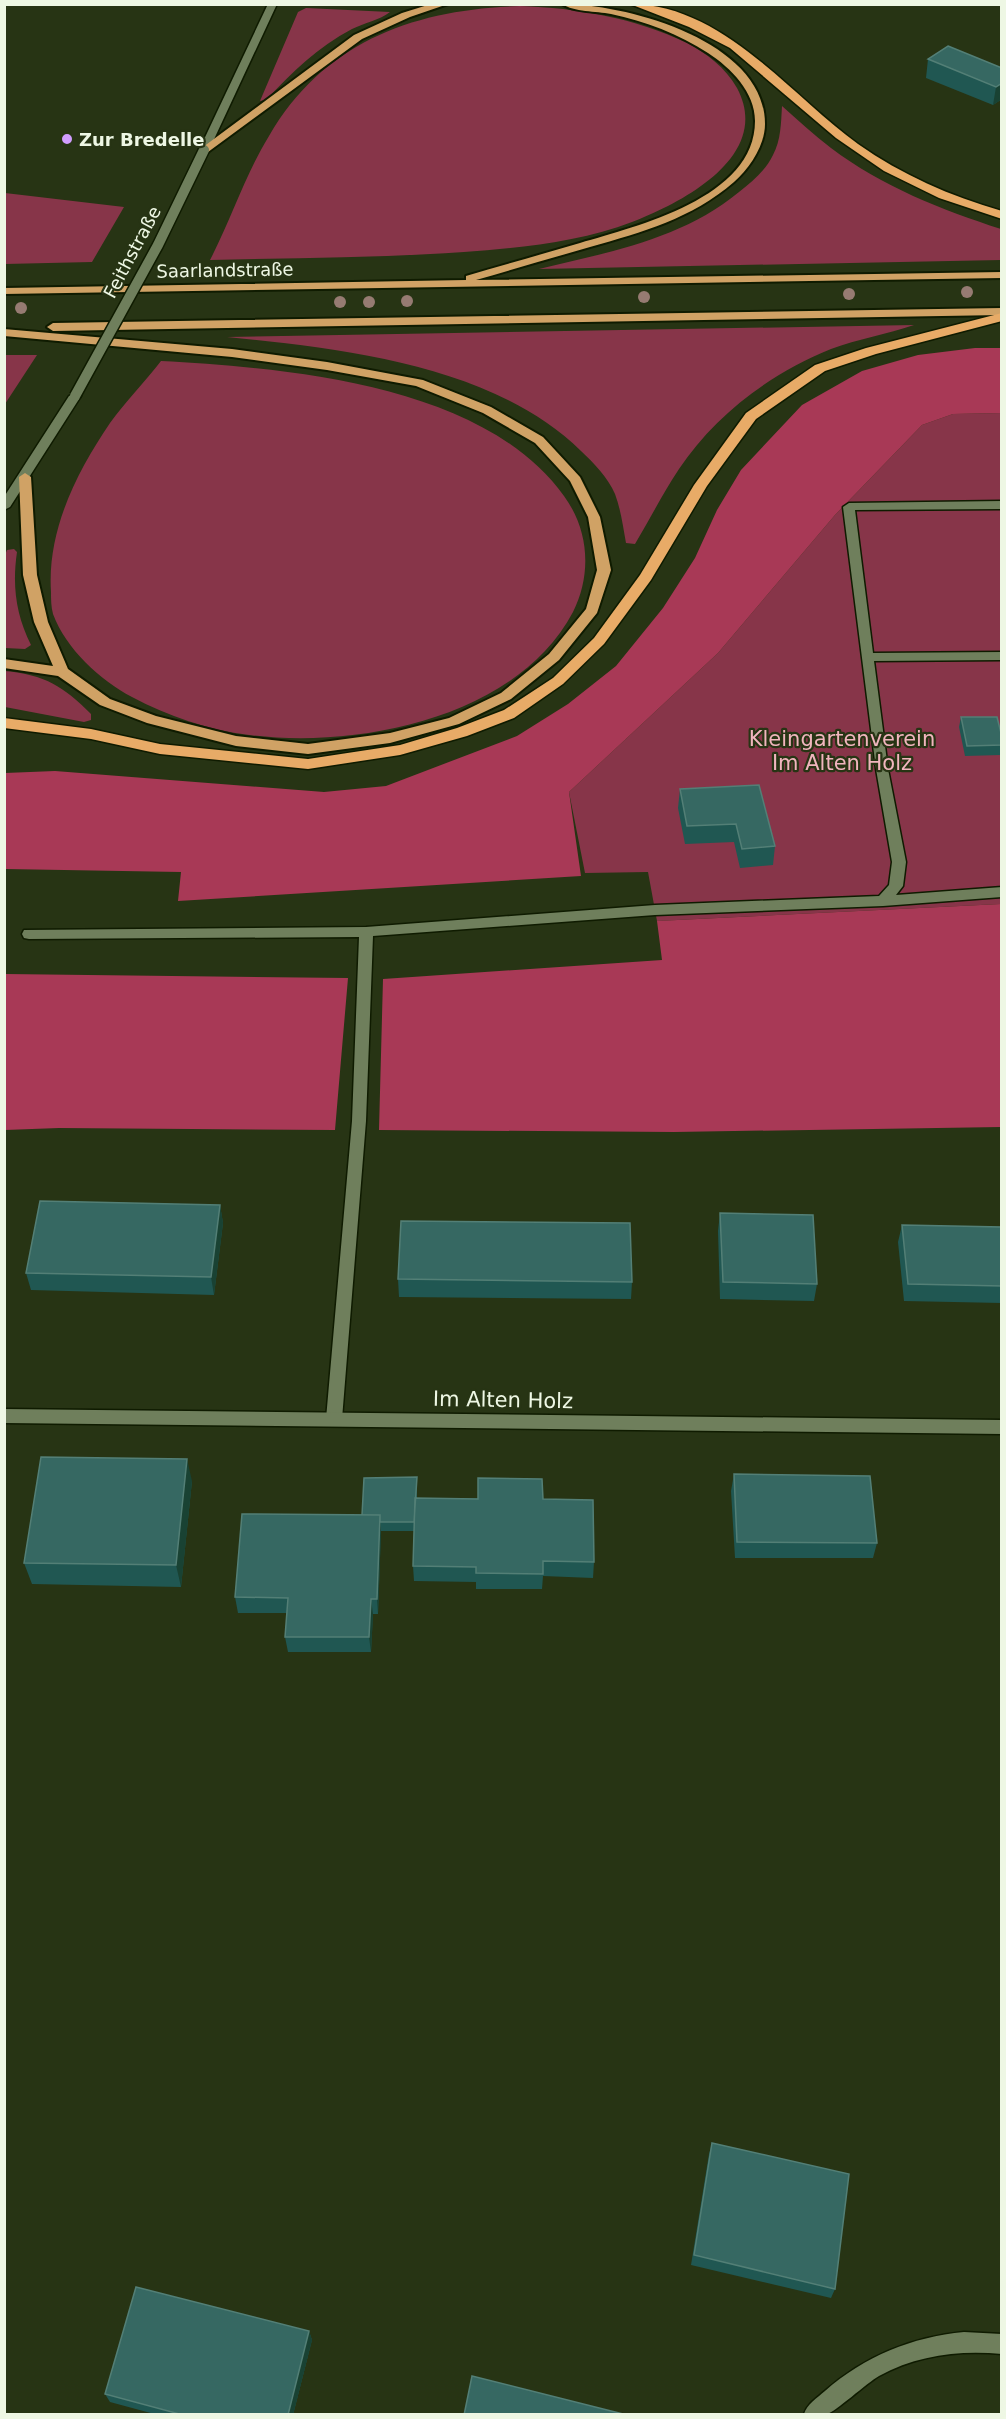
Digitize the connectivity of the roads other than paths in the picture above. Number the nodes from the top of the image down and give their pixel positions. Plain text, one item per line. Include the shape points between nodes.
1 (273, 4) edge
2 (443, 4) edge
3 (567, 4) edge
4 (635, 4) edge
5 (204, 150) junction
6 (1002, 215) edge
7 (1002, 275) edge
8 (446, 284) junction
9 (4, 291) edge
10 (1002, 311) edge
11 (1002, 317) edge
12 (4, 330) edge
13 (25, 477) junction
14 (1002, 505) edge
15 (4, 507) edge
16 (1002, 656) edge
17 (867, 657) junction
18 (4, 663) edge
19 (62, 672) junction
20 (4, 723) edge
21 (1002, 892) edge
22 (883, 901) junction
23 (366, 932) junction
24 (29, 934) dead end
25 (4, 1416) edge
26 (334, 1419) junction
27 (1002, 1426) edge
28 (1002, 2344) edge
29 (814, 2415) edge

1 - 5 main road, Feithstraße
2 - 5 highway via 406,15 358,37
3 - 8 highway via 629,16 678,33 720,57 753,89 762,129 754,149 725,184 688,211 636,231
4 - 6 highway via 722,38 854,147 886,167 949,198
5 - 13 main road, Feithstraße, bridge via 158,245 75,396
7 - 8 highway
8 - 9 highway, Saarlandstraße
10 - 12 highway
11 - 20 highway via 820,368 752,416 700,485 646,577 599,641 558,681 509,714 400,750 308,764 160,749 91,734
12 - 19 highway via 327,366 419,383 487,410 539,440 576,480 594,517 604,570 592,610 554,657 506,696 454,721 390,738 308,749 236,741 152,720 105,702
13 - 15 main road, Feithstraße
13 - 19 highway via 30,575 41,622
14 - 17 main road via 849,507
16 - 17 main road
17 - 22 main road via 899,862 896,886
18 - 19 highway
21 - 22 main road
22 - 23 main road via 655,910
23 - 24 main road
23 - 26 main road via 359,1121
25 - 26 main road, Im Alten Holz
26 - 27 main road, Im Alten Holz
28 - 29 main road via 943,2344 895,2357 857,2378

